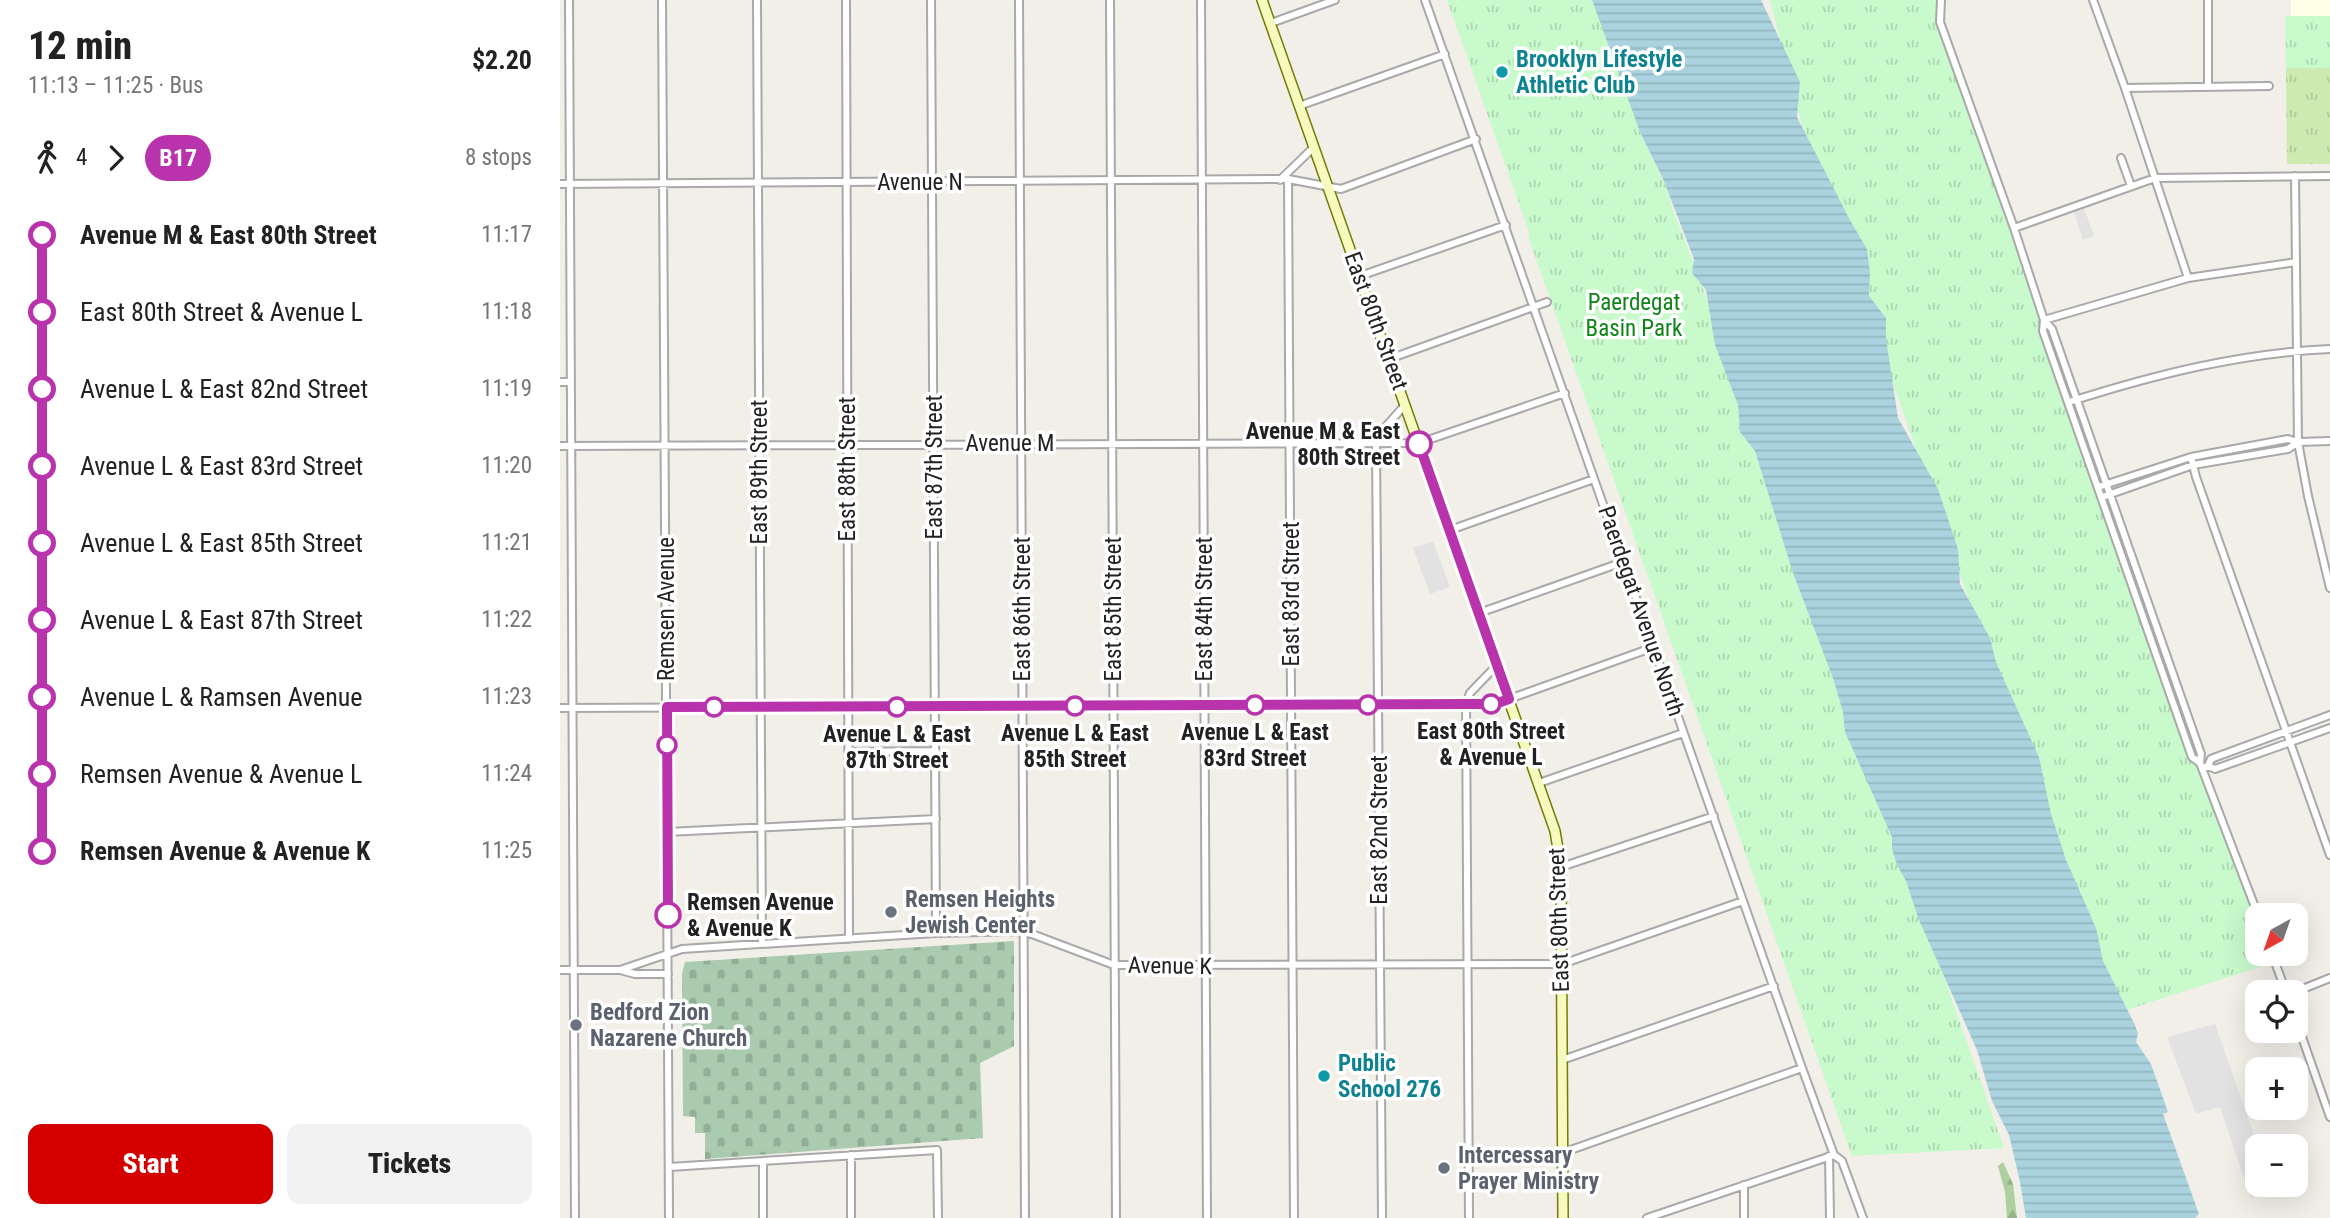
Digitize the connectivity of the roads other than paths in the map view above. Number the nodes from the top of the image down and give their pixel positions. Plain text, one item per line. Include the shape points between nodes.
1 (569, 0) edge
2 (662, 0) edge
3 (757, 0) edge
4 (846, 0) edge
5 (931, 0) edge
6 (1019, 0) edge
7 (1110, 0) edge
8 (1201, 0) edge
9 (1262, 0) edge
10 (1335, 0) edge
11 (1425, 0) edge
12 (1941, 0) edge
13 (2092, 0) edge
14 (2208, 0) edge
15 (1271, 23) junction
16 (1445, 54) junction
17 (2269, 86) dead end
18 (2208, 87) junction
19 (2125, 89) junction
20 (1299, 106) junction
21 (1476, 139) junction
22 (1314, 147) junction
23 (2121, 158) dead end
24 (2295, 176) junction
25 (2330, 176) edge
26 (2155, 178) junction
27 (1201, 180) junction
28 (1280, 180) junction
29 (1288, 180) junction
30 (1020, 181) junction
31 (1111, 181) junction
32 (932, 182) junction
33 (845, 183) junction
34 (560, 184) edge
35 (570, 184) junction
36 (758, 184) junction
37 (664, 185) junction
38 (1328, 186) junction
39 (2131, 186) junction
40 (1506, 225) junction
41 (2014, 228) junction
42 (2297, 262) junction
43 (1360, 276) junction
44 (2188, 278) junction
45 (1547, 302) dead end
46 (1534, 306) junction
47 (2044, 320) junction
48 (2330, 349) edge
49 (2298, 351) junction
50 (1389, 359) junction
51 (560, 382) edge
52 (571, 382) junction
53 (1565, 393) junction
54 (2076, 400) junction
55 (2067, 403) junction
56 (1405, 405) junction
57 (2330, 441) edge
58 (1290, 442) junction
59 (2298, 442) junction
60 (1021, 443) junction
61 (1112, 443) junction
62 (1203, 443) junction
63 (1376, 443) junction
64 (1419, 443) junction
65 (846, 444) junction
66 (934, 444) junction
67 (665, 445) junction
68 (759, 445) junction
69 (560, 446) edge
70 (571, 446) junction
71 (2191, 457) junction
72 (2193, 465) junction
73 (1594, 479) junction
74 (2101, 486) junction
75 (2108, 495) junction
76 (2101, 498) junction
77 (1450, 530) junction
78 (1623, 562) junction
79 (2330, 587) edge
80 (1479, 613) junction
81 (1654, 647) junction
82 (1497, 665) junction
83 (1509, 699) junction
84 (1466, 704) junction
85 (1204, 705) junction
86 (1291, 705) junction
87 (1379, 705) junction
88 (848, 706) junction
89 (1114, 706) junction
90 (667, 707) junction
91 (761, 707) junction
92 (936, 707) junction
93 (1023, 707) junction
94 (560, 708) edge
95 (573, 708) junction
96 (2330, 715) edge
97 (2330, 728) edge
98 (2286, 731) junction
99 (1684, 733) junction
100 (2290, 743) junction
101 (936, 751) junction
102 (848, 752) junction
103 (2203, 766) junction
104 (1539, 783) junction
105 (1714, 816) junction
106 (936, 819) junction
107 (849, 822) junction
108 (762, 829) junction
109 (667, 832) junction
110 (2330, 855) edge
111 (1561, 867) junction
112 (1743, 901) junction
113 (2254, 903) edge
114 (1024, 931) junction
115 (936, 933) junction
116 (849, 939) junction
117 (762, 944) junction
118 (668, 954) junction
119 (1562, 964) junction
120 (1114, 965) junction
121 (1380, 965) junction
122 (1467, 965) junction
123 (1206, 966) junction
124 (1293, 966) junction
125 (560, 970) edge
126 (574, 970) junction
127 (620, 970) junction
128 (668, 974) junction
129 (2330, 978) edge
130 (1774, 986) junction
131 (2308, 987) edge
132 (2304, 1043) edge
133 (1562, 1060) junction
134 (1802, 1068) junction
135 (2330, 1117) edge
136 (1562, 1153) junction
137 (851, 1155) junction
138 (1832, 1155) junction
139 (763, 1161) junction
140 (669, 1167) junction
141 (1744, 1185) junction
142 (1657, 1217) edge
143 (575, 1218) edge
144 (669, 1218) edge
145 (763, 1218) edge
146 (851, 1218) edge
147 (938, 1218) edge
148 (1025, 1218) edge
149 (1116, 1218) edge
150 (1207, 1218) edge
151 (1294, 1218) edge
152 (1381, 1218) edge
153 (1469, 1218) edge
154 (1563, 1218) edge
155 (1647, 1218) edge
156 (1744, 1218) edge
157 (1830, 1218) edge
158 (1863, 1218) edge

1 - 35 street
2 - 37 street, Remsen Avenue
3 - 36 street, East 89th Street
4 - 33 street, East 88th Street
5 - 32 street, East 87th Street
6 - 30 street, East 86th Street
7 - 31 street, East 85th Street
8 - 27 street, East 84th Street
9 - 15 street, East 80th Street
10 - 15 street
11 - 16 street, Paerdegat Avenue North
12 - 41 street via 1940,22
13 - 19 street
14 - 18 street
15 - 20 street, East 80th Street
16 - 20 street
16 - 21 street, Paerdegat Avenue North
17 - 18 street
18 - 19 street
19 - 26 street
20 - 22 street, East 80th Street
21 - 38 street, Avenue N via 1341,189
21 - 40 street, Paerdegat Avenue North
22 - 28 street
22 - 38 street, East 80th Street
23 - 39 street
24 - 25 street
24 - 26 street
24 - 42 street
26 - 39 street
26 - 44 street
27 - 28 street, Avenue N
27 - 31 street, Avenue N
27 - 62 street, East 84th Street
28 - 29 street, Avenue N
29 - 38 street, Avenue N
29 - 58 street, East 83rd Street
30 - 31 street, Avenue N
30 - 32 street, Avenue N
30 - 60 street, East 86th Street
31 - 61 street, East 85th Street
32 - 33 street, Avenue N
32 - 66 street, East 87th Street
33 - 36 street, Avenue N
33 - 65 street, East 88th Street
34 - 35 street, Avenue N
35 - 37 street, Avenue N
35 - 52 street
36 - 37 street, Avenue N
36 - 68 street, East 89th Street
37 - 67 street, Remsen Avenue
38 - 43 street, East 80th Street
39 - 41 street
40 - 43 street
40 - 46 street, Paerdegat Avenue North
41 - 47 street
42 - 44 street
42 - 49 street
43 - 50 street, East 80th Street
44 - 47 street
45 - 46 street
46 - 50 street
46 - 53 street, Paerdegat Avenue North
47 - 54 street via 2052,329
47 - 55 street via 2043,331
48 - 49 street
49 - 54 street via 2194,366
49 - 59 street
50 - 56 street, East 80th Street
51 - 52 street
52 - 70 street
53 - 64 street, Avenue M
53 - 73 street, Paerdegat Avenue North
54 - 55 street
54 - 74 street
55 - 74 street
56 - 63 street
56 - 64 street, East 80th Street
57 - 59 street
58 - 62 street, Avenue M
58 - 63 street, Avenue M
58 - 86 street, East 83rd Street
59 - 71 street via 2288,439
59 - 72 street via 2288,449
59 - 79 street
60 - 61 street, Avenue M
60 - 66 street, Avenue M
60 - 93 street, East 86th Street
61 - 62 street, Avenue M
61 - 89 street, East 85th Street
62 - 85 street, East 84th Street
63 - 64 street, Avenue M
63 - 87 street, East 82nd Street
64 - 77 street, East 80th Street
65 - 66 street, Avenue M
65 - 68 street, Avenue M
65 - 88 street, East 88th Street
66 - 92 street, East 87th Street
67 - 68 street, Avenue M
67 - 70 street, Avenue M
67 - 90 street, Remsen Avenue
68 - 91 street, East 89th Street
69 - 70 street, Avenue M
70 - 95 street
71 - 72 street
71 - 74 street
72 - 75 street
72 - 98 street
73 - 77 street
73 - 78 street, Paerdegat Avenue North
74 - 75 street
74 - 76 street
75 - 76 street
75 - 103 street
76 - 103 street via 2192,757
77 - 80 street, East 80th Street
78 - 80 street
78 - 81 street, Paerdegat Avenue North
80 - 82 street, East 80th Street
81 - 83 street
81 - 99 street, Paerdegat Avenue North
82 - 83 street, East 80th Street
82 - 84 street via 1470,693
83 - 84 street
83 - 104 street, East 80th Street
84 - 87 street
84 - 122 street
85 - 86 street
85 - 89 street
85 - 123 street, East 84th Street
86 - 87 street
86 - 124 street, East 83rd Street
87 - 121 street, East 82nd Street
88 - 91 street
88 - 92 street
88 - 102 street, East 88th Street
89 - 93 street
89 - 120 street, East 85th Street
90 - 91 street
90 - 95 street
90 - 109 street, Remsen Avenue
91 - 108 street, East 89th Street
92 - 93 street
92 - 101 street, East 87th Street
93 - 114 street, East 86th Street
94 - 95 street
95 - 126 street
96 - 98 street
97 - 100 street
98 - 100 street
98 - 103 street
99 - 104 street
99 - 105 street, Paerdegat Avenue North
100 - 103 street via 2216,769
100 - 110 street
101 - 102 street
101 - 106 street, East 87th Street
102 - 107 street, East 88th Street
103 - 113 street
104 - 111 street, East 80th Street
105 - 111 street
105 - 112 street, Paerdegat Avenue North
106 - 107 street
106 - 115 street, East 87th Street
107 - 108 street
107 - 116 street, East 88th Street
108 - 109 street
108 - 117 street, East 89th Street
109 - 118 street, Remsen Avenue
111 - 119 street, East 80th Street
112 - 119 street, Avenue K
112 - 130 street, Paerdegat Avenue North
114 - 115 street, Avenue K
114 - 120 street, Avenue K
114 - 148 street, East 86th Street
115 - 116 street, Avenue K
116 - 117 street, Avenue K
117 - 118 street, Avenue K
118 - 127 street, Avenue K
118 - 128 street, Remsen Avenue
119 - 122 street, Avenue K
119 - 133 street, East 80th Street
120 - 123 street, Avenue K
120 - 149 street, East 85th Street
121 - 122 street, Avenue K
121 - 124 street, Avenue K
121 - 152 street, East 82nd Street
122 - 153 street
123 - 124 street, Avenue K
123 - 150 street, East 84th Street
124 - 151 street, East 83rd Street
125 - 126 street, Avenue K
126 - 127 street, Avenue K
126 - 143 street
127 - 128 street, Avenue K
128 - 140 street, Remsen Avenue
129 - 131 street
130 - 133 street
130 - 134 street, Paerdegat Avenue North
132 - 135 street
133 - 136 street, East 80th Street
134 - 136 street
134 - 138 street, Paerdegat Avenue North
136 - 154 street, East 80th Street
137 - 139 street
137 - 146 street
137 - 147 street via 937,1150
138 - 141 street
138 - 157 street
138 - 158 street, Paerdegat Avenue North via 1842,1160
139 - 140 street
139 - 145 street
140 - 144 street, Remsen Avenue
141 - 142 street
141 - 156 street
142 - 155 street

